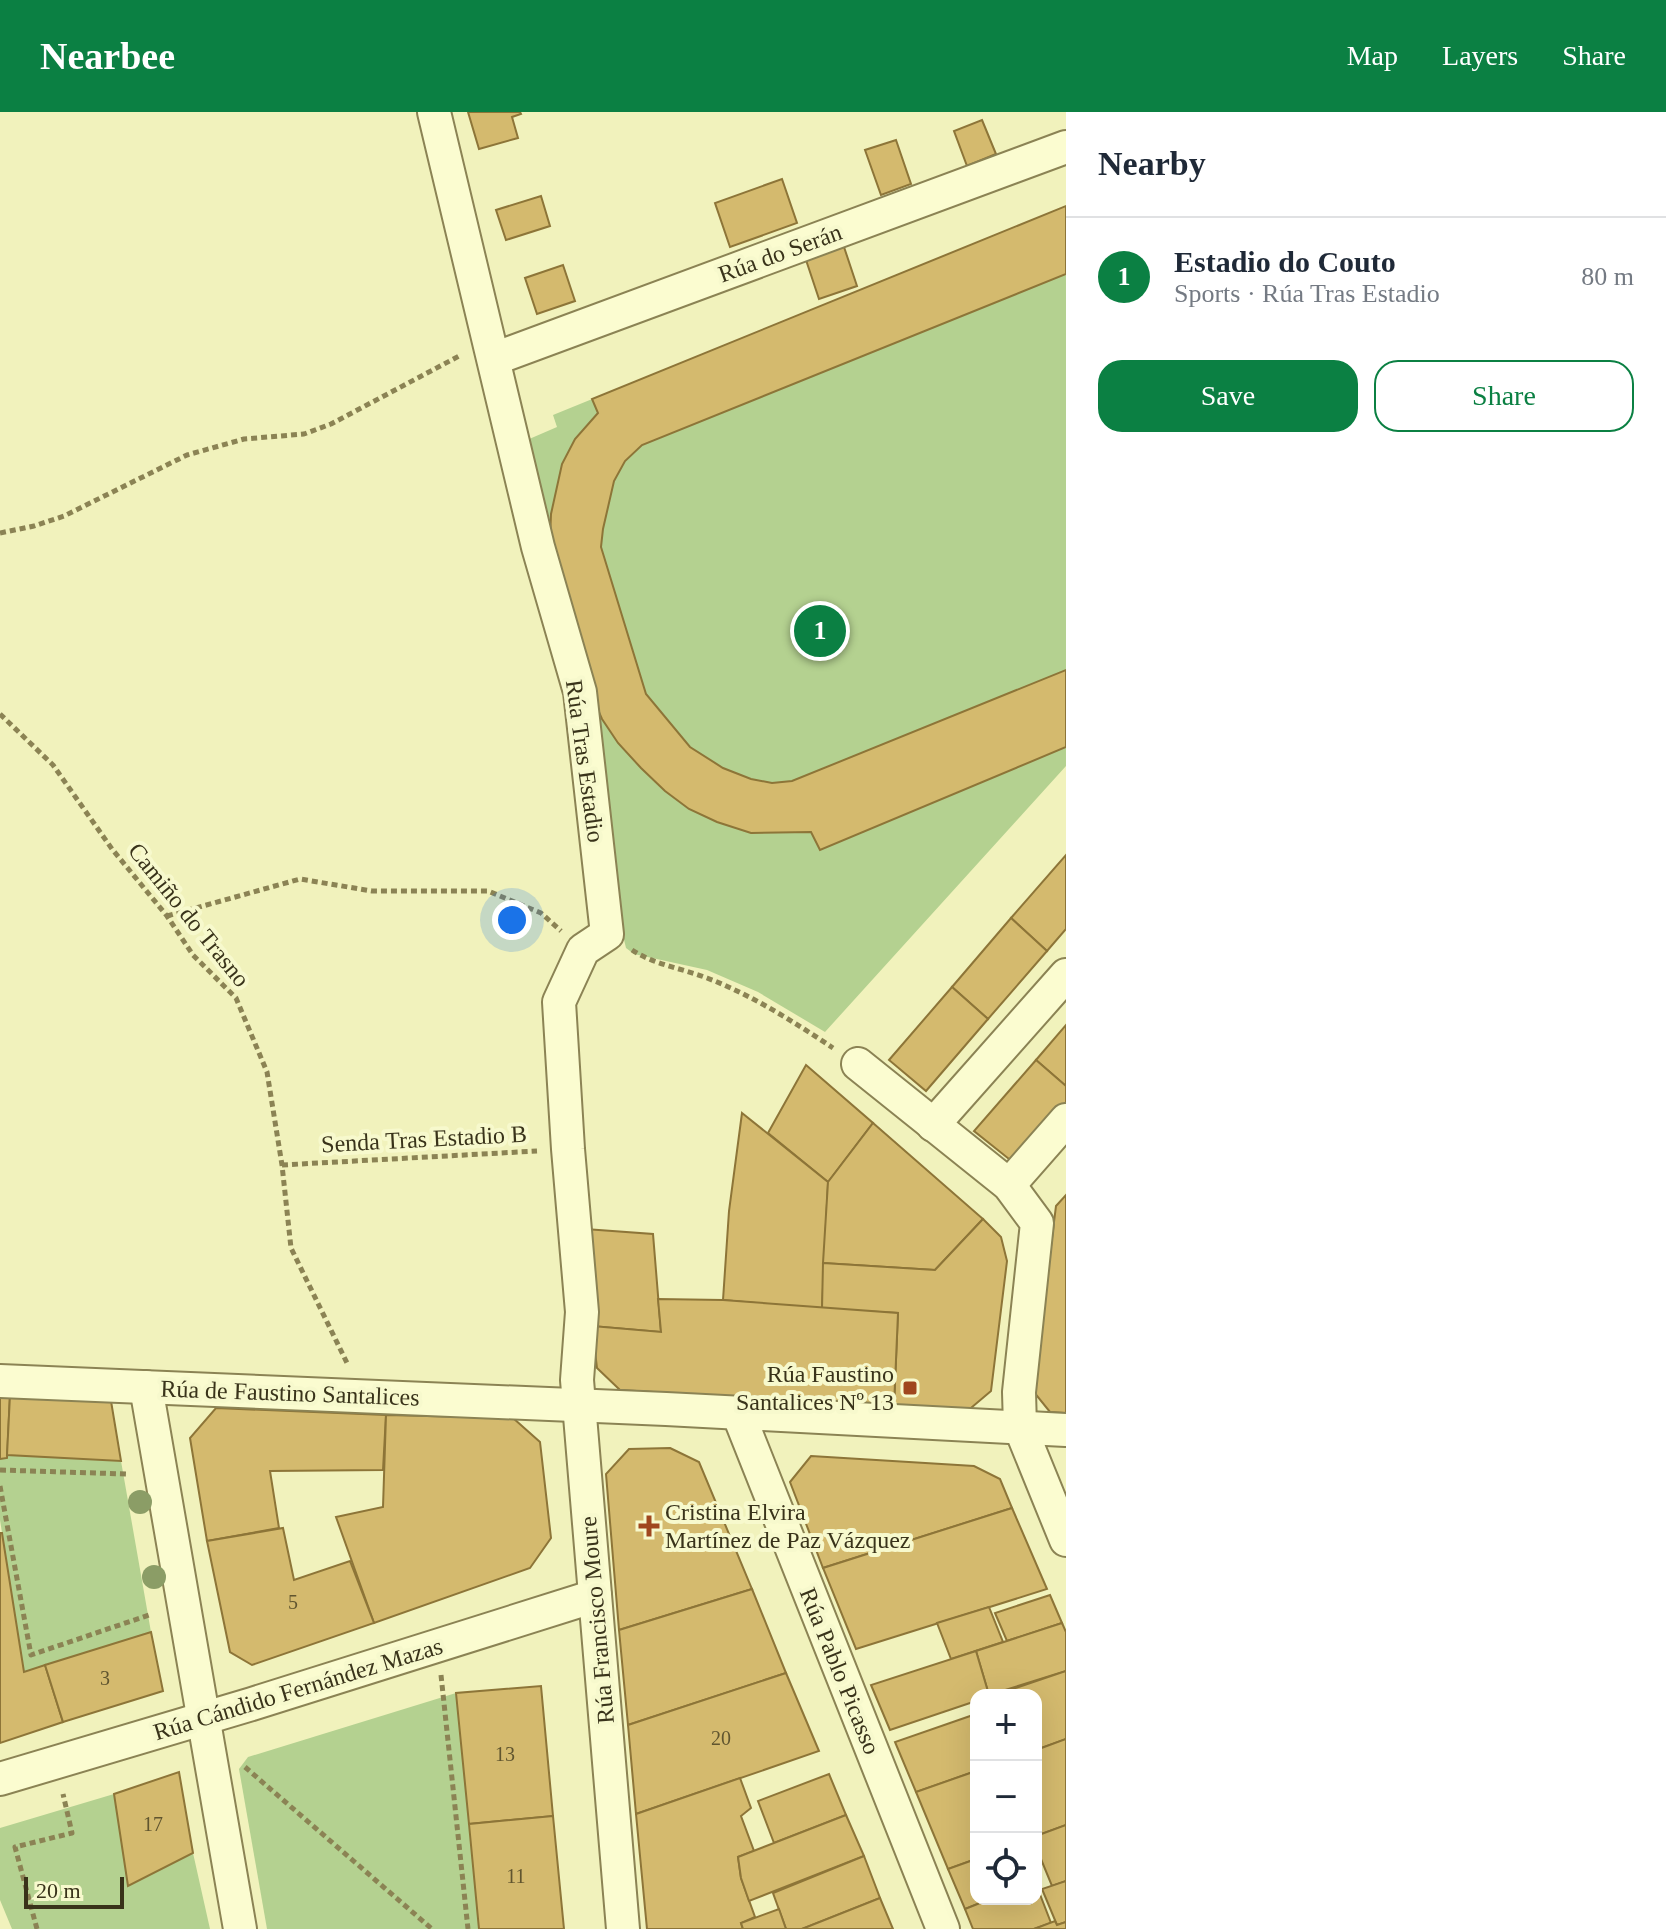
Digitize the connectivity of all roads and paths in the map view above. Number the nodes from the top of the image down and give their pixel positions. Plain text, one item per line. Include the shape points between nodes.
1 (434, 112) edge
2 (1066, 147) edge
3 (492, 349) junction
4 (0, 533) edge
5 (0, 714) edge
6 (167, 916) junction
7 (595, 942) junction
8 (1066, 975) edge
9 (858, 1064) joint
10 (1066, 1120) edge
11 (933, 1125) junction
12 (568, 1149) junction
13 (282, 1165) junction
14 (1009, 1185) junction
15 (0, 1381) edge
16 (146, 1387) junction
17 (363, 1396) junction
18 (579, 1405) junction
19 (738, 1413) junction
20 (1020, 1427) junction
21 (1066, 1430) edge
22 (0, 1470) edge
23 (127, 1474) dead end
24 (0, 1486) edge
25 (1066, 1540) edge
26 (595, 1596) junction
27 (152, 1614) dead end
28 (437, 1646) junction
29 (203, 1719) junction
30 (56, 1762) junction
31 (244, 1767) dead end
32 (0, 1779) edge
33 (37, 1929) edge
34 (240, 1929) edge
35 (432, 1929) edge
36 (468, 1929) edge
37 (623, 1929) edge
38 (943, 1929) edge

1 - 3 street, Rúa Tras Estadio
2 - 3 street, Rúa do Serán
3 - 4 path via 441,367 331,424 304,434 244,439 187,455 64,516
3 - 7 street, Rúa Tras Estadio via 538,547 580,692
5 - 6 path, Camiño do Trasno via 53,765
6 - 7 path via 300,879 372,891 488,891
6 - 13 path, Camiño do Trasno via 193,955 236,998 267,1072
7 - 9 path via 707,978 784,1015
7 - 12 street via 559,1002
8 - 11 street
9 - 11 street
10 - 14 street
11 - 14 street
12 - 13 path, Senda Tras Estadio B
12 - 18 street, Rúa Francisco Moure via 582,1312 576,1365
13 - 17 path, Camiño do Trasno via 291,1248
14 - 20 street via 1037,1223
15 - 16 street, Rúa de Faustino Santalices
16 - 17 street, Rúa de Faustino Santalices
16 - 29 street
17 - 18 street, Rúa de Faustino Santalices
18 - 19 street, Rúa de Faustino Santalices
18 - 26 street, Rúa Francisco Moure
19 - 20 street, Rúa de Faustino Santalices
19 - 38 street, Rúa Pablo Picasso
20 - 21 street, Rúa de Faustino Santalices
20 - 25 street
22 - 23 path
24 - 27 path via 31,1655
26 - 28 street, Rúa Cándido Fernández Mazas
26 - 37 street, Rúa Francisco Moure
28 - 29 street, Rúa Cándido Fernández Mazas
28 - 36 path
29 - 30 street, Rúa Cándido Fernández Mazas
29 - 34 street
30 - 32 street, Rúa Cándido Fernández Mazas
30 - 33 path via 72,1833 15,1847
31 - 35 path

